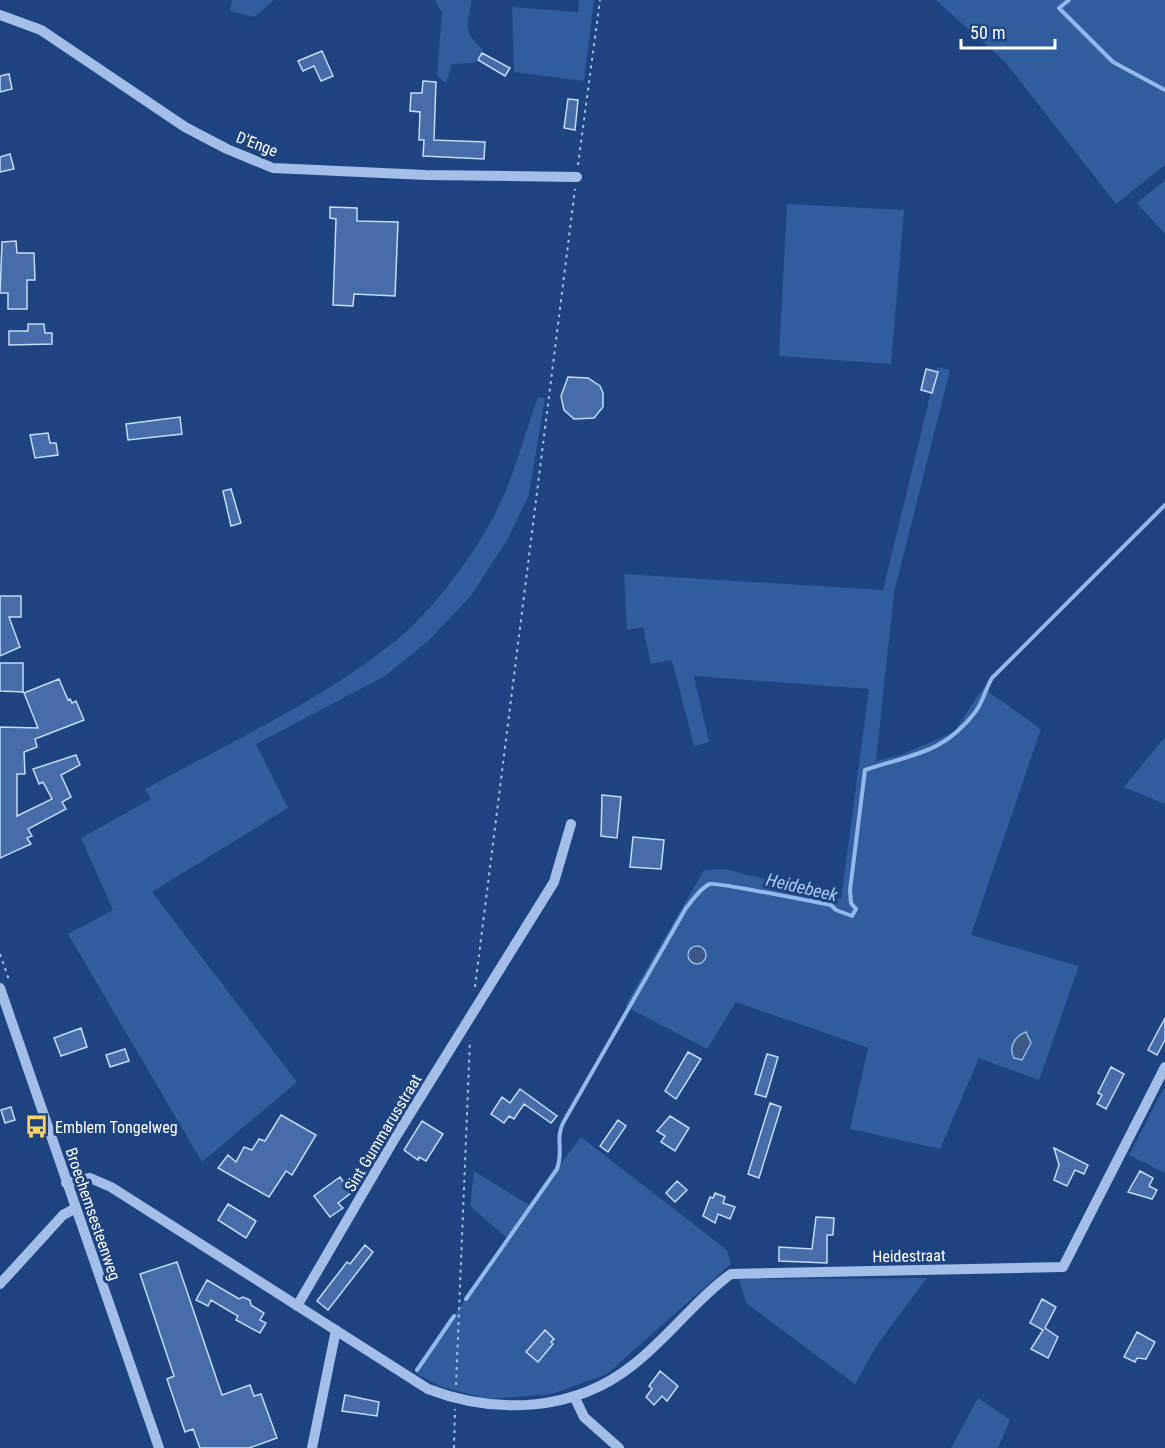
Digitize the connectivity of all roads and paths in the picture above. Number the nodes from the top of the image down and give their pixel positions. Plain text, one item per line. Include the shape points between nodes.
1 (600, 0) edge
2 (0, 15) edge
3 (577, 177) junction
4 (571, 824) dead end
5 (0, 988) edge
6 (474, 996) dead end
7 (471, 1019) junction
8 (1165, 1067) edge
9 (66, 1183) junction
10 (74, 1209) junction
11 (0, 1284) edge
12 (297, 1306) junction
13 (336, 1330) junction
14 (574, 1396) junction
15 (455, 1399) junction
16 (159, 1448) edge
17 (312, 1448) edge
18 (454, 1448) edge
19 (619, 1448) edge

1 - 3 path
2 - 3 street, D'Enge via 41,30 185,128 273,168
3 - 6 path
4 - 7 street, Sint Gummarusstraat via 554,882
5 - 9 street, Broechemsesteenweg
7 - 12 street, Sint Gummarusstraat via 395,1138
7 - 15 path
8 - 14 street, Heidestraat via 1063,1268 731,1275 633,1366
9 - 10 street, Broechemsesteenweg
9 - 12 street via 90,1178 111,1187
10 - 11 street via 63,1215
10 - 16 street, Broechemsesteenweg
12 - 13 street
13 - 15 street via 428,1389
13 - 17 street
14 - 15 street via 516,1407
14 - 19 street via 584,1417
15 - 18 path

